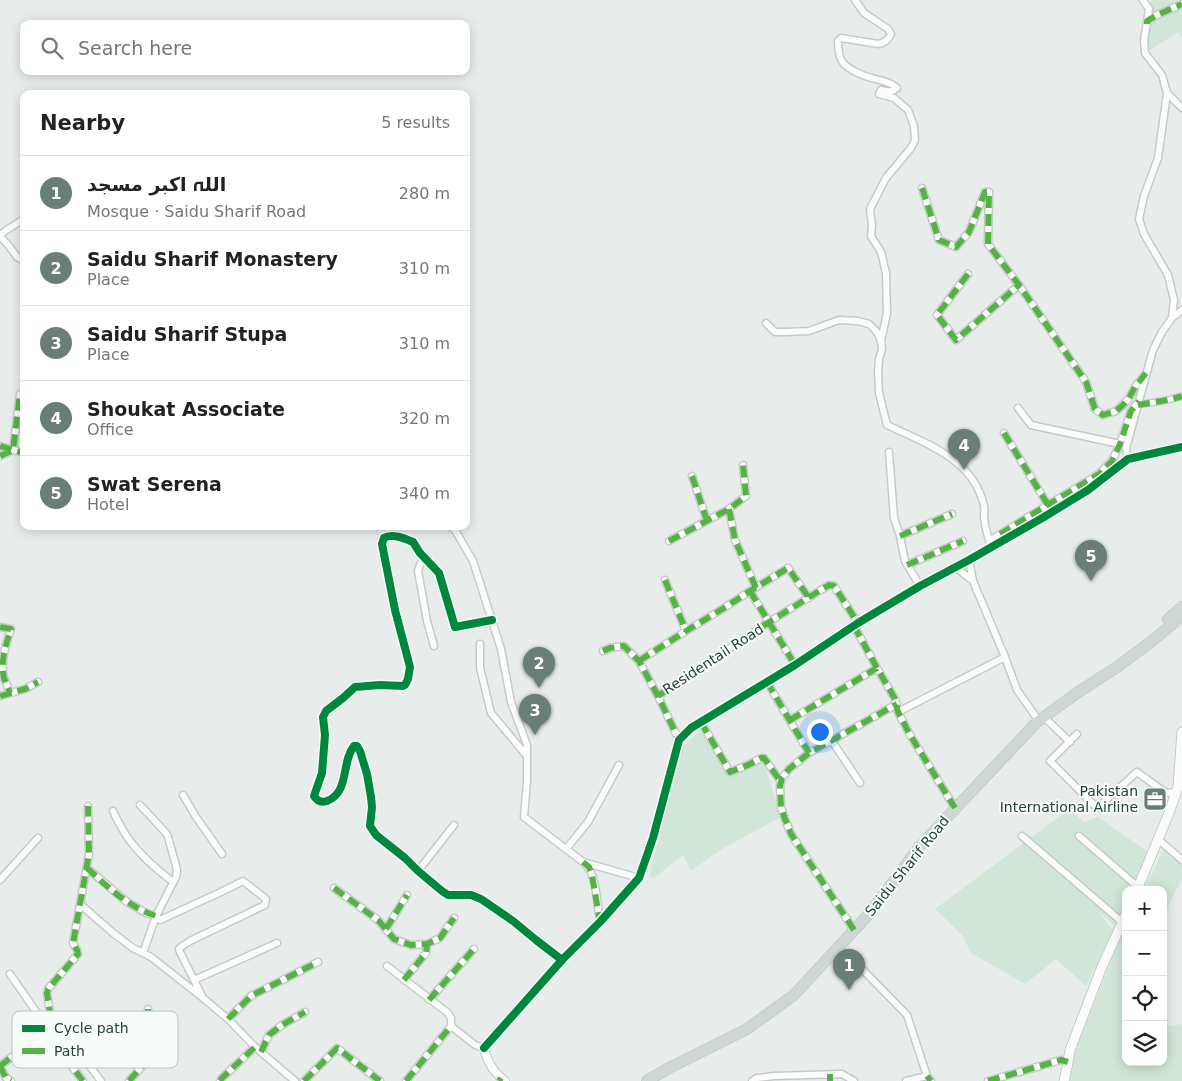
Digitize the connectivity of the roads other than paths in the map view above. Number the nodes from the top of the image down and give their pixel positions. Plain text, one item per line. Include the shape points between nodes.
1 (855, 0) edge
2 (1143, 0) edge
3 (1182, 4) edge
4 (1147, 24) junction
5 (1167, 93) junction
6 (1182, 108) edge
7 (922, 188) dead end
8 (20, 222) edge
9 (20, 259) edge
10 (968, 274) dead end
11 (1019, 285) junction
12 (1182, 310) edge
13 (1172, 318) junction
14 (766, 323) dead end
15 (882, 341) junction
16 (1147, 372) junction
17 (20, 394) dead end
18 (1182, 396) edge
19 (1138, 403) junction
20 (1018, 408) dead end
21 (1004, 433) dead end
22 (1120, 444) junction
23 (0, 446) edge
24 (1182, 447) edge
25 (13, 450) junction
26 (20, 452) edge
27 (889, 452) dead end
28 (0, 456) edge
29 (1128, 459) junction
30 (743, 465) dead end
31 (692, 476) dead end
32 (1048, 505) junction
33 (729, 509) junction
34 (952, 514) dead end
35 (707, 521) junction
36 (455, 530) edge
37 (900, 536) junction
38 (669, 541) dead end
39 (963, 541) dead end
40 (991, 544) junction
41 (424, 558) junction
42 (969, 560) junction
43 (907, 565) junction
44 (955, 567) junction
45 (664, 580) dead end
46 (973, 581) junction
47 (920, 586) junction
48 (753, 589) junction
49 (809, 598) junction
50 (1182, 607) edge
51 (1181, 615) edge
52 (492, 620) junction
53 (769, 622) junction
54 (856, 624) junction
55 (0, 627) edge
56 (686, 631) junction
57 (480, 644) dead end
58 (434, 646) dead end
59 (603, 651) dead end
60 (1005, 657) junction
61 (639, 661) junction
62 (795, 665) junction
63 (876, 668) junction
64 (38, 682) dead end
65 (767, 682) junction
66 (1076, 691) junction
67 (10, 693) junction
68 (0, 696) edge
69 (658, 696) junction
70 (896, 704) junction
71 (898, 712) junction
72 (1040, 719) junction
73 (790, 720) junction
74 (701, 722) junction
75 (1182, 732) edge
76 (1077, 734) dead end
77 (679, 740) junction
78 (832, 741) junction
79 (1070, 742) junction
80 (809, 753) junction
81 (527, 756) junction
82 (619, 765) dead end
83 (781, 782) junction
84 (860, 783) dead end
85 (1176, 792) junction
86 (183, 795) dead end
87 (140, 805) dead end
88 (88, 806) dead end
89 (955, 808) junction
90 (113, 811) dead end
91 (454, 825) dead end
92 (1022, 836) dead end
93 (1079, 836) dead end
94 (38, 838) dead end
95 (1159, 840) junction
96 (566, 849) junction
97 (222, 854) dead end
98 (1182, 860) edge
99 (583, 862) junction
100 (87, 868) junction
101 (418, 871) junction
102 (640, 878) junction
103 (0, 880) edge
104 (173, 882) junction
105 (1134, 886) edge
106 (1138, 886) edge
107 (334, 888) dead end
108 (407, 895) dead end
109 (80, 904) junction
110 (156, 916) junction
111 (1122, 916) edge
112 (454, 918) dead end
113 (600, 922) junction
114 (1122, 922) edge
115 (386, 929) junction
116 (854, 930) junction
117 (277, 943) dead end
118 (427, 944) junction
119 (837, 948) junction
120 (474, 949) dead end
121 (143, 953) junction
122 (562, 960) junction
123 (318, 962) dead end
124 (387, 966) dead end
125 (10, 974) dead end
126 (194, 980) junction
127 (404, 980) junction
128 (203, 998) junction
129 (429, 1000) junction
130 (37, 1011) edge
131 (49, 1011) edge
132 (306, 1012) dead end
133 (228, 1019) junction
134 (451, 1026) junction
135 (484, 1048) junction
136 (258, 1049) junction
137 (12, 1057) edge
138 (1068, 1062) junction
139 (0, 1066) edge
140 (74, 1068) edge
141 (91, 1068) edge
142 (141, 1068) edge
143 (830, 1078) edge
144 (929, 1078) edge
145 (502, 1080) edge
146 (11, 1081) edge
147 (84, 1081) edge
148 (101, 1081) edge
149 (129, 1081) edge
150 (220, 1081) edge
151 (296, 1081) edge
152 (304, 1081) edge
153 (380, 1081) edge
154 (406, 1081) edge
155 (647, 1081) edge
156 (752, 1081) edge
157 (854, 1081) edge
158 (906, 1081) edge
159 (988, 1081) edge
160 (1064, 1081) edge

1 - 15 street via 864,13 891,34 878,44 841,38 838,41 841,58 854,70 893,84 896,90 881,90 879,94 894,98 908,110 914,126 915,140 911,148 886,178 870,209 871,236 881,252 886,273 887,313
2 - 4 street via 1149,9
3 - 4 street via 1157,15
4 - 5 street via 1145,53 1162,74
5 - 6 street
5 - 13 street via 1158,158 1139,219 1168,275 1174,300
7 - 11 street via 939,240 956,247 969,232 985,192 989,192 988,244
8 - 9 street via 0,236
10 - 11 street via 937,315 956,340
11 - 16 street via 1086,382 1095,409 1103,414 1116,412
12 - 13 street
13 - 16 street via 1153,350
14 - 15 street via 775,332 786,332 809,331 839,320 858,321 869,324
15 - 40 street via 879,392 887,426 947,454 974,481 984,507
16 - 19 street
17 - 25 street
18 - 19 street
19 - 22 street via 1131,411
19 - 29 street via 1126,448
20 - 22 street via 1031,426
21 - 32 street
22 - 32 street via 1112,461 1099,474
23 - 25 street
24 - 29 street
25 - 26 street
25 - 28 street
27 - 37 street via 894,518
29 - 40 street via 1088,490
30 - 33 street via 746,496
31 - 35 street
32 - 40 street
33 - 35 street
33 - 48 street
34 - 37 street
35 - 38 street
36 - 52 street via 473,561
37 - 43 street
39 - 43 street
40 - 42 street
41 - 52 street via 439,573 455,626
41 - 58 street via 418,570
41 - 101 street via 410,540 389,535 382,539 410,667 408,679 402,686 355,687 326,711 323,717 322,773 314,796 325,802 336,796 350,751 357,746 371,797 370,826
42 - 44 street
42 - 46 street
43 - 47 street
44 - 46 street
44 - 47 street
45 - 56 street
46 - 60 street
47 - 54 street
48 - 49 street via 788,568
48 - 53 street
48 - 56 street
49 - 53 street, Residentail Road
49 - 54 street, Residentail Road via 829,585 834,586
50 - 66 main road
51 - 66 main road via 1117,667
52 - 81 street via 511,702 527,745
53 - 62 street
53 - 69 street, Residentail Road
54 - 62 street
54 - 63 street
55 - 67 street via 11,629 3,665 3,676
56 - 61 street
57 - 81 street via 480,668 491,713
59 - 61 street via 624,646
60 - 71 street
60 - 72 street via 1017,690
61 - 69 street
62 - 65 street
63 - 70 street
63 - 73 street
64 - 67 street
65 - 73 street
65 - 74 street
66 - 72 main road, Saidu Sharif Road
67 - 68 street
69 - 77 street
70 - 71 street
70 - 78 street
71 - 89 street
72 - 79 street
72 - 89 main road, Saidu Sharif Road
73 - 80 street
74 - 77 street
74 - 83 street via 730,772 764,758
75 - 85 main road
76 - 79 street
77 - 102 street
78 - 80 street
78 - 84 street
79 - 85 street via 1050,762 1098,808 1138,772 1166,793
80 - 83 street via 789,769
81 - 96 street via 524,817
82 - 96 street via 588,822
83 - 116 street via 784,819 791,834
85 - 95 main road
86 - 97 street
87 - 104 street via 166,833 176,862
88 - 100 street
89 - 116 main road, Saidu Sharif Road via 920,846
90 - 104 street via 138,850
91 - 101 street
92 - 111 street
93 - 105 street
94 - 103 street
95 - 98 street
95 - 106 main road
96 - 99 street
99 - 102 street
99 - 113 street via 592,875
100 - 109 street
100 - 110 street via 127,902
101 - 122 street via 448,895 471,895 481,899
102 - 113 street
104 - 110 street
107 - 115 street
108 - 115 street
109 - 121 street via 112,933
109 - 131 street via 73,943 78,954 48,989
110 - 121 street
110 - 126 street via 160,920 243,881 266,899 265,906 179,949
112 - 118 street via 440,938
113 - 122 street
114 - 138 main road via 1101,969
115 - 118 street via 394,939 411,945
116 - 119 main road, Saidu Sharif Road
117 - 126 street
118 - 127 street via 426,952
119 - 144 street via 907,1015
119 - 155 main road, Saidu Sharif Road via 794,995 748,1029
120 - 129 street
121 - 128 street
122 - 135 street
123 - 133 street via 251,996
124 - 127 street
125 - 130 street
126 - 128 street
127 - 129 street
128 - 133 street
129 - 134 street via 448,1014
132 - 136 street via 282,1024
133 - 136 street
134 - 135 street
134 - 154 street
135 - 145 street via 490,1066
136 - 150 street
136 - 151 street
137 - 139 street
138 - 159 street via 1061,1060
138 - 160 main road
139 - 146 street
140 - 147 street
141 - 148 street
142 - 149 street
143 - 156 street via 774,1076
143 - 157 street via 842,1074
144 - 158 street
152 - 153 street via 337,1048

